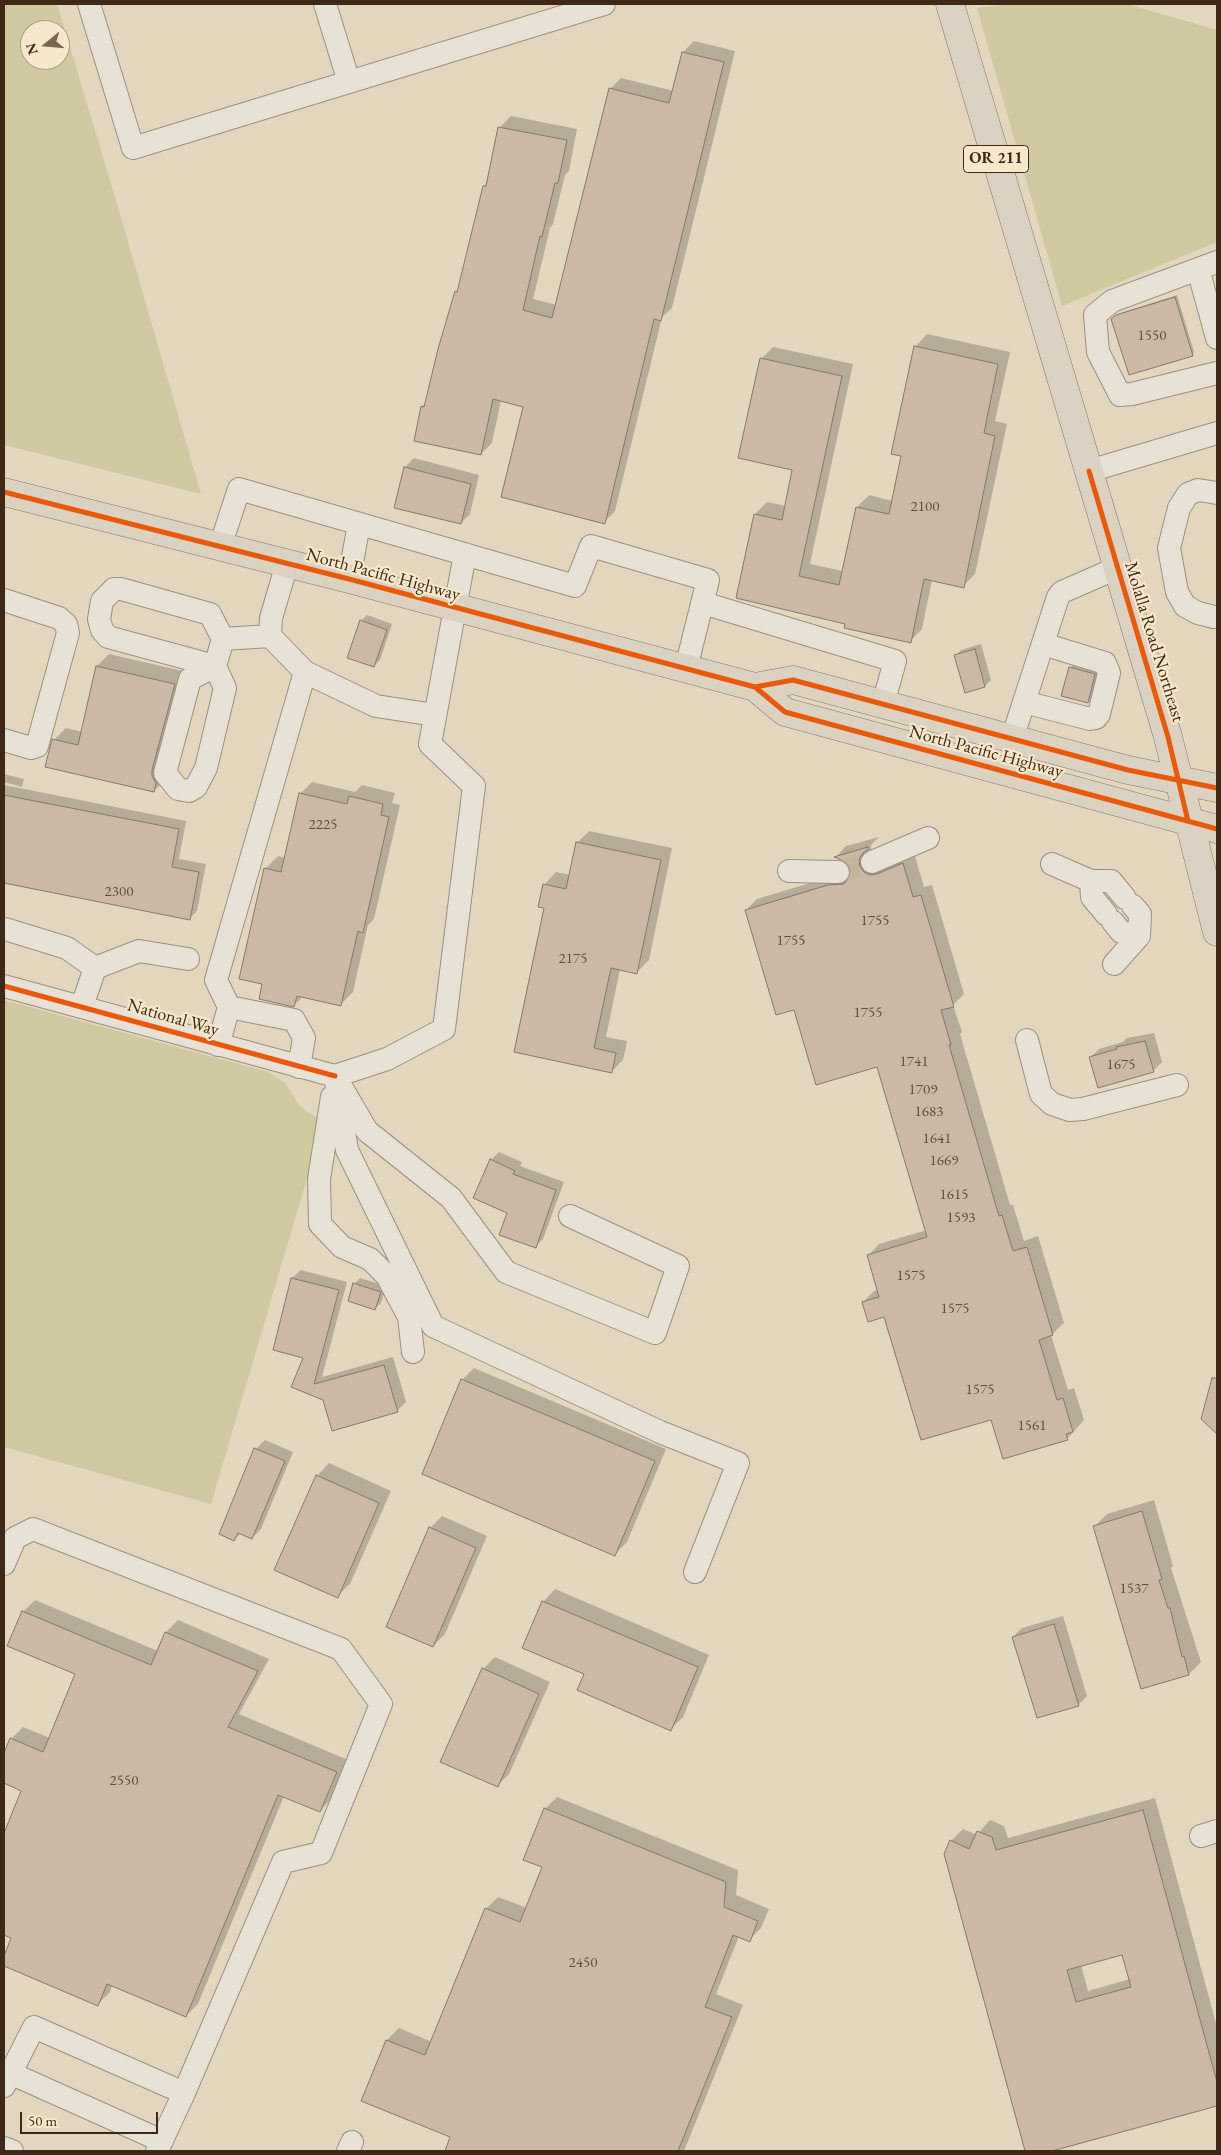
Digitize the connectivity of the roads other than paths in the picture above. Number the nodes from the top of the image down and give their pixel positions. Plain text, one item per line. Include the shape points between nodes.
1 (90, 4) edge
2 (325, 4) edge
3 (604, 4) edge
4 (950, 4) edge
5 (562, 10) edge
6 (349, 82) junction
7 (1208, 265) edge
8 (1217, 338) edge
9 (1217, 373) edge
10 (1217, 433) edge
11 (1089, 471) junction
12 (4, 492) edge
13 (1217, 493) edge
14 (359, 524) junction
15 (220, 547) junction
16 (465, 554) junction
17 (287, 564) junction
18 (1117, 568) junction
19 (348, 579) junction
20 (4, 600) edge
21 (703, 603) junction
22 (456, 608) junction
23 (1214, 617) dead end
24 (270, 636) junction
25 (223, 639) junction
26 (1043, 644) junction
27 (215, 666) junction
28 (686, 668) junction
29 (305, 672) junction
30 (755, 687) junction
31 (1024, 702) junction
32 (884, 704) junction
33 (435, 715) junction
34 (876, 736) junction
35 (1012, 739) junction
36 (4, 740) edge
37 (1178, 780) junction
38 (1217, 788) edge
39 (1188, 822) junction
40 (1217, 829) edge
41 (928, 838) dead end
42 (872, 862) tunnel mouth
43 (1052, 864) dead end
44 (789, 871) dead end
45 (838, 872) tunnel mouth
46 (1091, 881) junction
47 (5, 929) dead end
48 (1217, 932) edge
49 (1139, 936) junction
50 (188, 959) dead end
51 (1114, 964) dead end
52 (95, 968) junction
53 (4, 986) edge
54 (82, 1006) junction
55 (229, 1007) junction
56 (1027, 1040) dead end
57 (218, 1045) junction
58 (299, 1067) junction
59 (335, 1076) junction
60 (1177, 1085) dead end
61 (570, 1216) dead end
62 (413, 1352) dead end
63 (4, 1564) edge
64 (695, 1572) dead end
65 (7, 2080) edge
66 (184, 2093) junction
67 (159, 2146) edge
68 (4, 2148) edge
69 (12, 2151) edge

1 - 6 street via 133,148
2 - 6 street
3 - 5 street
4 - 11 main road, Molalla Road Northeast / OR 211
5 - 6 street
7 - 8 street
7 - 9 street via 1112,301 1095,315 1098,352 1120,395
10 - 11 street
11 - 18 main road, Molalla Road Northeast / OR 211
12 - 15 main road, North Pacific Highway
13 - 23 street via 1198,490 1188,494 1179,508 1169,548 1177,592 1184,606
14 - 15 street via 239,489
14 - 16 street
14 - 19 street
15 - 17 main road, North Pacific Highway
16 - 21 street via 576,586 591,546 708,580
16 - 22 street
17 - 19 main road, North Pacific Highway
17 - 24 street via 271,618
18 - 26 street via 1062,592
18 - 37 main road, Molalla Road Northeast / OR 211
19 - 22 main road, North Pacific Highway
20 - 36 street via 59,618 66,624 68,633 38,746 31,748
21 - 28 street
21 - 32 street via 895,661
22 - 28 main road, North Pacific Highway
22 - 33 street
24 - 25 street
24 - 29 street
25 - 27 street
25 - 27 street via 210,614 122,589 114,589 102,601 99,619 108,637
26 - 31 street
26 - 31 street via 1106,663 1109,673 1099,714 1090,719
27 - 27 street via 225,688 206,768 196,787 189,792 178,789 165,774 190,679
28 - 30 main road, North Pacific Highway
29 - 33 street via 376,706
29 - 55 street via 216,980
30 - 32 main road, North Pacific Highway via 793,680
30 - 34 main road, North Pacific Highway via 786,712
31 - 35 street
32 - 34 main road
32 - 35 main road, North Pacific Highway
33 - 59 street via 430,744 474,786 444,1029 386,1059
34 - 39 main road, North Pacific Highway
35 - 37 main road, North Pacific Highway
37 - 38 main road, North Pacific Highway
37 - 39 main road, Molalla Road Northeast / OR 211
39 - 40 main road, North Pacific Highway
39 - 48 main road, Molalla Road Northeast
41 - 42 street
43 - 46 street
44 - 45 street
46 - 49 street via 1092,897 1121,932
46 - 49 street via 1111,881 1140,914
47 - 52 street via 67,948
49 - 51 street
50 - 52 street via 139,951
52 - 54 street
53 - 54 street, National Way
54 - 57 street, National Way
55 - 57 street
55 - 58 street via 294,1020 304,1038
56 - 60 street via 1041,1094 1052,1104 1070,1110
57 - 58 street, National Way
58 - 59 street, National Way
59 - 61 street via 367,1131 451,1198 506,1272 655,1333 678,1266
59 - 62 street via 319,1179 320,1224 342,1247 370,1259 387,1276 409,1317
59 - 64 street via 347,1150 433,1326 660,1432 738,1463
63 - 66 street via 14,1538 33,1529 341,1649 381,1704 321,1853 283,1862
65 - 66 street via 34,2027
65 - 67 street
66 - 67 street
68 - 69 street

